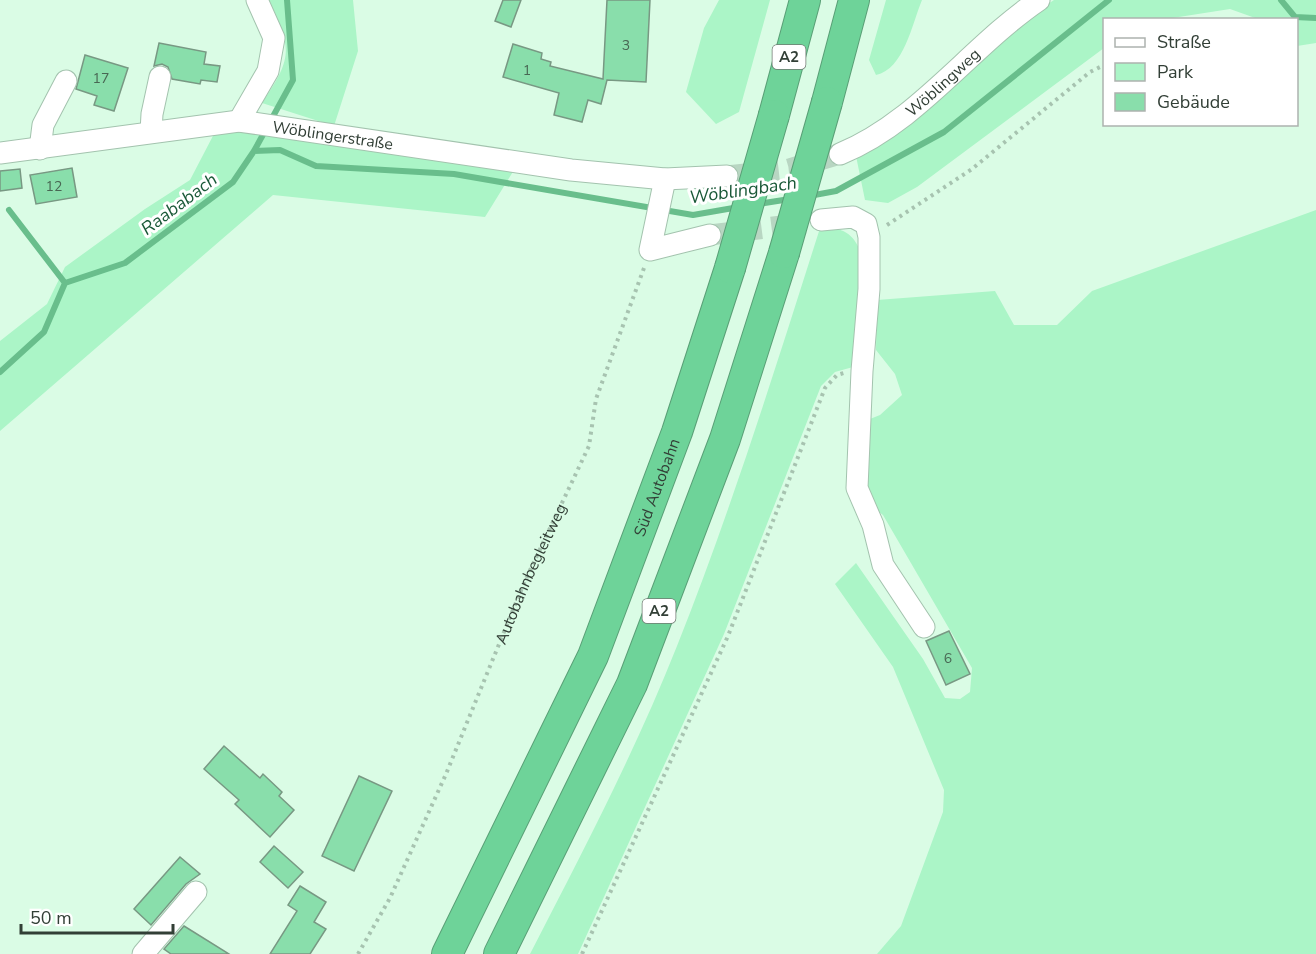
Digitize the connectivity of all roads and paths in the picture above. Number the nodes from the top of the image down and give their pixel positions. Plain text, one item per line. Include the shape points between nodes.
1 (257, 0) edge
2 (805, 0) edge
3 (854, 0) edge
4 (1039, 0) edge
5 (1013, 9) edge
6 (1103, 66) edge
7 (160, 77) dead end
8 (66, 81) dead end
9 (247, 122) junction
10 (151, 132) junction
11 (40, 149) junction
12 (0, 153) edge
13 (840, 154) tunnel mouth
14 (727, 176) tunnel mouth
15 (664, 183) junction
16 (821, 220) tunnel mouth
17 (710, 235) tunnel mouth
18 (869, 237) junction
19 (650, 250) junction
20 (862, 371) junction
21 (924, 627) dead end
22 (196, 892) dead end
23 (143, 954) edge
24 (358, 954) edge
25 (447, 954) edge
26 (499, 954) edge
27 (582, 954) edge

1 - 9 street via 274,38 268,71
2 - 25 highway, Süd Autobahn / A2, bridge via 730,268 677,432 593,656
3 - 26 highway, A2, bridge via 784,253 725,439 632,684
4 - 5 street, Wöblingweg
5 - 13 street, Wöblingweg via 908,112
6 - 18 path via 972,169
7 - 10 street
8 - 11 street via 43,125
9 - 10 street, Wöblingerstraße
9 - 15 street, Wöblingerstraße
10 - 11 street, Wöblingerstraße
11 - 12 street, Wöblingerstraße
14 - 15 street
15 - 19 street
16 - 18 street via 853,217 866,224
17 - 19 street
18 - 20 street
19 - 24 path, Autobahnbegleitweg via 596,399 589,446 524,583 390,898
20 - 21 street via 857,488 873,525 883,565
20 - 27 path via 837,375 825,388 728,636
22 - 23 street

